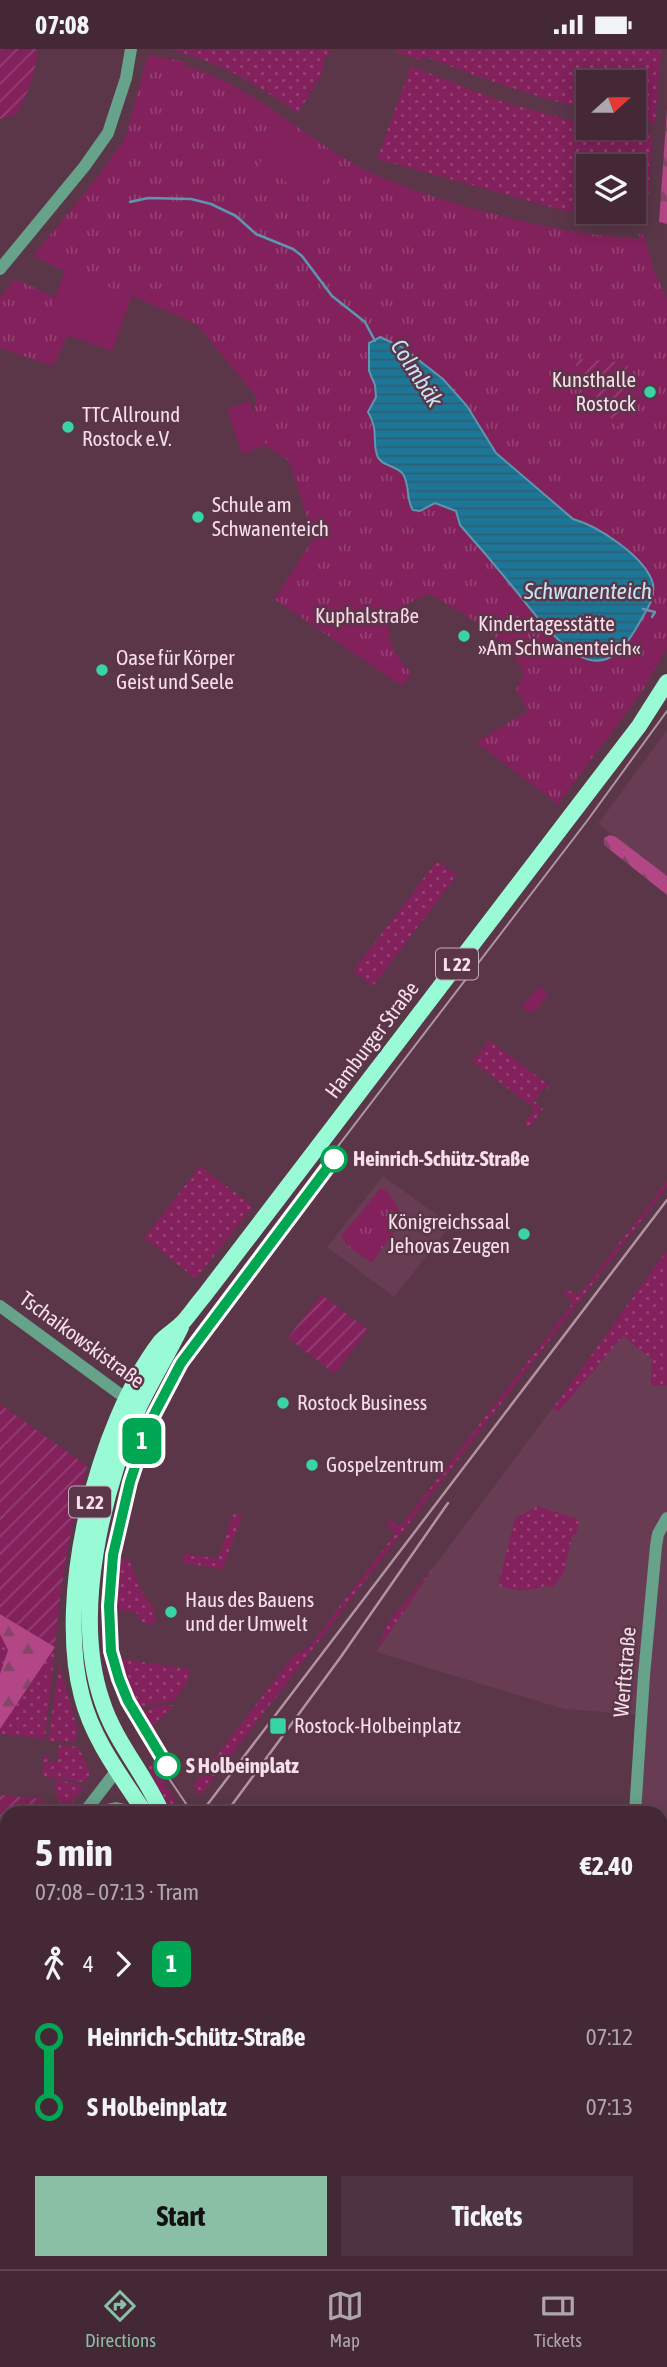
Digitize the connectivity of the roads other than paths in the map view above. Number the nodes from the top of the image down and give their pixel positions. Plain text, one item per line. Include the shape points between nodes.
1 (131, 49) edge
2 (0, 269) edge
3 (667, 681) edge
4 (0, 1306) edge
5 (134, 1403) junction
6 (667, 1518) edge
7 (131, 1760) junction
8 (117, 1770) junction
9 (89, 1806) edge
10 (140, 1806) edge
11 (158, 1806) edge
12 (635, 1806) edge

1 - 2 street via 127,78 108,133
3 - 5 main road, Hamburger Straße / L 22 via 632,735 183,1322 161,1341
4 - 5 street, Tschaikowskistraße
5 - 7 main road, Hamburger Straße / L 22 via 103,1517 90,1634 101,1699
5 - 8 main road, Hamburger Straße / L 22 via 106,1447 90,1503 77,1582 74,1638 86,1710
6 - 12 street, Werftstraße via 658,1534
7 - 8 main road
7 - 11 main road, L 22
8 - 9 street
8 - 10 main road, L 22

